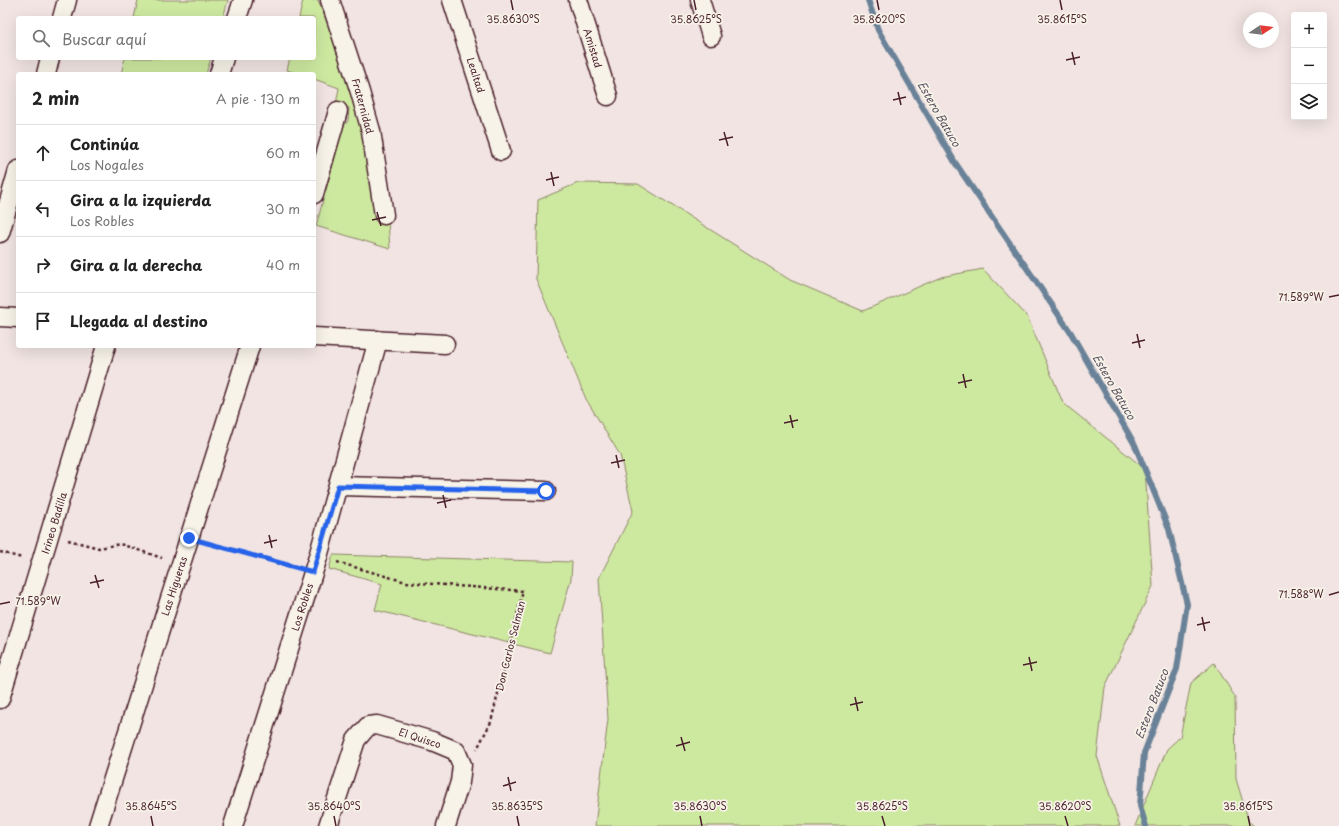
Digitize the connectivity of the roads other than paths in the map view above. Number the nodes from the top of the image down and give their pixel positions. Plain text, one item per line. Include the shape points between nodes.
1 (67, 0) edge
2 (242, 0) edge
3 (330, 0) edge
4 (452, 0) edge
5 (578, 0) edge
6 (700, 0) edge
7 (63, 16) edge
8 (238, 16) edge
9 (711, 36) dead end
10 (50, 60) edge
11 (223, 60) edge
12 (46, 72) edge
13 (220, 72) edge
14 (608, 96) dead end
15 (338, 111) dead end
16 (501, 151) dead end
17 (16, 177) edge
18 (316, 187) edge
19 (384, 215) dead end
20 (0, 233) edge
21 (0, 317) edge
22 (16, 318) edge
23 (316, 337) edge
24 (378, 340) junction
25 (445, 344) dead end
26 (105, 348) edge
27 (249, 348) edge
28 (338, 486) junction
29 (546, 491) dead end
30 (0, 699) edge
31 (98, 826) edge
32 (232, 826) edge
33 (328, 826) edge
34 (446, 826) edge

1 - 7 street
2 - 8 street
3 - 19 street, Fraternidad via 371,131
4 - 16 street, Lealtad
5 - 14 street, Amistad
6 - 9 street
10 - 12 street
11 - 13 street
15 - 18 street
17 - 20 street
21 - 22 street
23 - 24 street
24 - 25 street
24 - 28 street, Los Robles
26 - 30 street, Irineo Badilla
27 - 31 street, Las Higueras
28 - 29 street
28 - 32 street, Los Robles
33 - 34 street, El Quisco via 356,740 368,726 377,725 456,751 462,765 460,782

